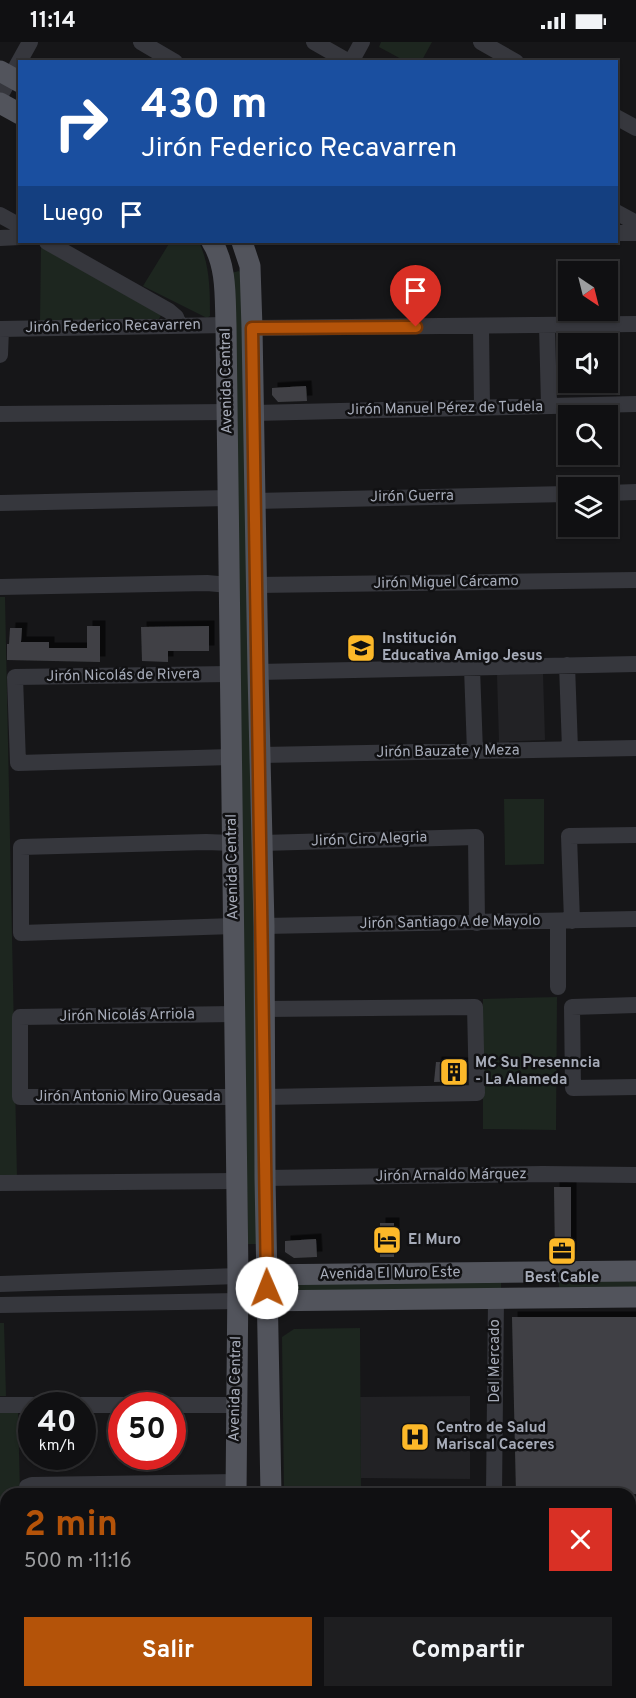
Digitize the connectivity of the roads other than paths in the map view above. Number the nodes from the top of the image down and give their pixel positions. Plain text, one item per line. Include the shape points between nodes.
1 (30, 42) edge
2 (141, 42) edge
3 (314, 42) edge
4 (362, 42) edge
5 (482, 42) edge
6 (20, 60) edge
7 (172, 60) edge
8 (345, 60) edge
9 (513, 60) edge
10 (18, 63) edge
11 (10, 77) edge
12 (0, 96) edge
13 (0, 103) edge
14 (18, 113) edge
15 (618, 118) edge
16 (636, 128) edge
17 (618, 213) edge
18 (0, 215) edge
19 (636, 223) edge
20 (18, 225) edge
21 (618, 233) edge
22 (636, 233) edge
23 (18, 237) edge
24 (0, 238) edge
25 (48, 243) edge
26 (212, 243) edge
27 (246, 244) edge
28 (220, 262) junction
29 (636, 324) edge
30 (179, 325) junction
31 (226, 325) junction
32 (547, 325) junction
33 (481, 327) junction
34 (252, 328) junction
35 (0, 329) edge
36 (0, 355) edge
37 (636, 404) edge
38 (549, 406) junction
39 (482, 407) junction
40 (227, 412) junction
41 (254, 413) junction
42 (0, 414) edge
43 (636, 492) edge
44 (618, 493) edge
45 (558, 494) edge
46 (228, 498) junction
47 (255, 501) junction
48 (0, 503) edge
49 (636, 580) edge
50 (229, 585) junction
51 (256, 585) junction
52 (0, 587) edge
53 (636, 664) edge
54 (567, 665) junction
55 (472, 668) junction
56 (258, 672) junction
57 (230, 674) junction
58 (636, 748) edge
59 (570, 749) junction
60 (475, 752) junction
61 (261, 755) junction
62 (231, 757) junction
63 (636, 835) edge
64 (232, 843) junction
65 (262, 843) junction
66 (636, 919) edge
67 (565, 921) junction
68 (477, 923) junction
69 (234, 926) junction
70 (264, 926) junction
71 (558, 987) dead end
72 (636, 1005) edge
73 (265, 1010) junction
74 (235, 1014) junction
75 (636, 1087) edge
76 (20, 1097) joint
77 (236, 1097) junction
78 (266, 1097) junction
79 (636, 1175) edge
80 (266, 1178) junction
81 (237, 1181) junction
82 (0, 1183) edge
83 (636, 1271) edge
84 (532, 1272) junction
85 (267, 1275) junction
86 (238, 1276) junction
87 (0, 1284) edge
88 (636, 1297) edge
89 (532, 1298) junction
90 (496, 1299) junction
91 (238, 1301) junction
92 (267, 1301) junction
93 (0, 1305) edge
94 (0, 1405) edge
95 (235, 1405) junction
96 (236, 1488) edge
97 (271, 1488) edge
98 (494, 1488) edge

1 - 6 street
2 - 7 street
3 - 8 street
4 - 8 street
5 - 9 street
10 - 11 street
11 - 12 street
13 - 14 main road
15 - 16 street
17 - 19 street
18 - 20 street
21 - 22 street
23 - 24 street
25 - 30 street via 169,311
26 - 28 main road, Avenida Central
27 - 28 street
27 - 34 main road, Avenida Central
28 - 31 main road, Avenida Central
29 - 32 street
30 - 31 street, Jirón Federico Recavarren
30 - 35 street, Jirón Federico Recavarren
31 - 40 main road, Avenida Central
32 - 33 street
32 - 38 street
33 - 34 street
33 - 39 street
34 - 41 main road, Avenida Central
35 - 36 street
37 - 38 street, Jirón Manuel Pérez de Tudela
38 - 39 street, Jirón Manuel Pérez de Tudela
39 - 41 street, Jirón Manuel Pérez de Tudela
40 - 42 street
40 - 46 main road, Avenida Central
41 - 47 main road, Avenida Central
43 - 44 street
45 - 47 street, Jirón Guerra
46 - 48 street
46 - 50 main road, Avenida Central
47 - 51 main road, Avenida Central
49 - 51 street, Jirón Miguel Cárcamo
50 - 52 street
50 - 57 main road, Avenida Central
51 - 56 main road, Avenida Central
53 - 54 street
54 - 55 street
54 - 59 street
55 - 56 street
55 - 60 street
56 - 61 main road, Avenida Central
57 - 62 main road, Avenida Central
57 - 62 street, Jirón Nicolás de Rivera via 15,677 18,763
58 - 59 street, Jirón Bauzate y Meza
59 - 60 street, Jirón Bauzate y Meza
60 - 61 street, Jirón Bauzate y Meza
61 - 65 main road, Avenida Central
62 - 64 main road, Avenida Central
63 - 67 street via 569,836
64 - 69 main road, Avenida Central
64 - 69 street via 21,847 21,933
65 - 68 street, Jirón Ciro Alegria via 476,837
65 - 70 main road, Avenida Central
66 - 67 street, Jirón Santiago A de Mayolo
67 - 68 street, Jirón Santiago A de Mayolo
67 - 71 street
68 - 70 street, Jirón Santiago A de Mayolo
69 - 74 main road, Avenida Central
70 - 73 main road, Avenida Central
72 - 75 street via 572,1007 573,1088
73 - 78 main road, Avenida Central
73 - 78 street via 475,1007 477,1093
74 - 76 street, Jirón Nicolás Arriola via 20,1017
74 - 77 main road, Avenida Central
76 - 77 street, Jirón Antonio Miro Quesada
77 - 81 main road, Avenida Central
78 - 80 main road, Avenida Central
79 - 80 street, Jirón Arnaldo Márquez
80 - 85 main road, Avenida Central
81 - 82 street
81 - 86 main road, Avenida Central
83 - 84 main road, Avenida El Muro Este
84 - 85 main road, Avenida El Muro Este
84 - 89 main road
85 - 86 main road, Avenida El Muro Este
85 - 92 main road, Avenida Central
86 - 87 street, Avenida El Muro Este
86 - 91 main road, Avenida Central
88 - 89 main road, Avenida El Muro Este
89 - 90 main road, Avenida El Muro Este
90 - 92 main road, Avenida El Muro Este
90 - 98 street, Del Mercado
91 - 92 main road, Avenida El Muro Este
91 - 93 street, Avenida El Muro Este
91 - 95 main road, Avenida Central
92 - 97 main road, Avenida Central
94 - 95 street
95 - 96 main road, Avenida Central

